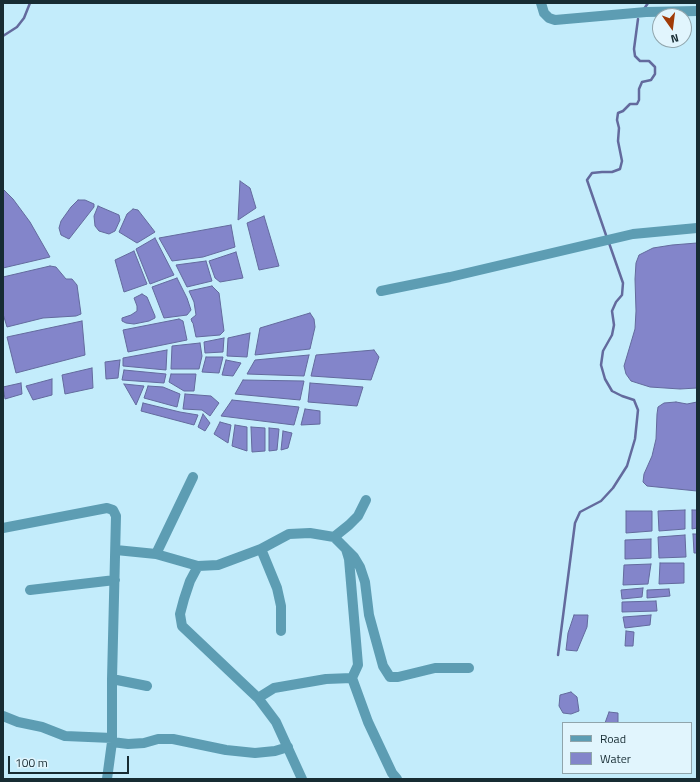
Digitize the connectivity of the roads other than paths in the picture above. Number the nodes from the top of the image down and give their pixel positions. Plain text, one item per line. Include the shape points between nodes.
1 (541, 3) edge
2 (697, 11) edge
3 (697, 228) edge
4 (381, 291) dead end
5 (193, 477) dead end
6 (366, 500) dead end
7 (3, 528) edge
8 (334, 537) junction
9 (261, 549) junction
10 (346, 549) junction
11 (116, 550) junction
12 (156, 554) junction
13 (198, 566) junction
14 (115, 580) junction
15 (30, 590) dead end
16 (281, 630) dead end
17 (468, 668) dead end
18 (352, 678) junction
19 (112, 679) junction
20 (147, 686) dead end
21 (258, 698) junction
22 (3, 716) edge
23 (112, 740) junction
24 (288, 747) junction
25 (107, 779) edge
26 (302, 779) edge
27 (397, 779) edge

1 - 2 street via 548,18 555,20 646,12
3 - 4 street via 633,234
5 - 12 street
6 - 8 street via 358,516
7 - 11 street via 107,508 114,510 116,516
8 - 9 street via 310,533 289,534
8 - 10 street
9 - 13 street via 218,565
9 - 16 street via 277,588 281,606
10 - 17 street via 360,567 365,582 369,615 383,666 390,677 435,668
10 - 18 street via 358,665
11 - 12 street
11 - 14 street
12 - 13 street
13 - 21 street via 190,581 180,614 182,626
14 - 15 street
14 - 19 street
18 - 21 street via 326,679 274,688
18 - 27 street via 368,722
19 - 20 street
19 - 23 street
21 - 24 street via 276,722
22 - 23 street via 66,736
23 - 24 street via 128,744 173,739 255,753
23 - 25 street
24 - 26 street

